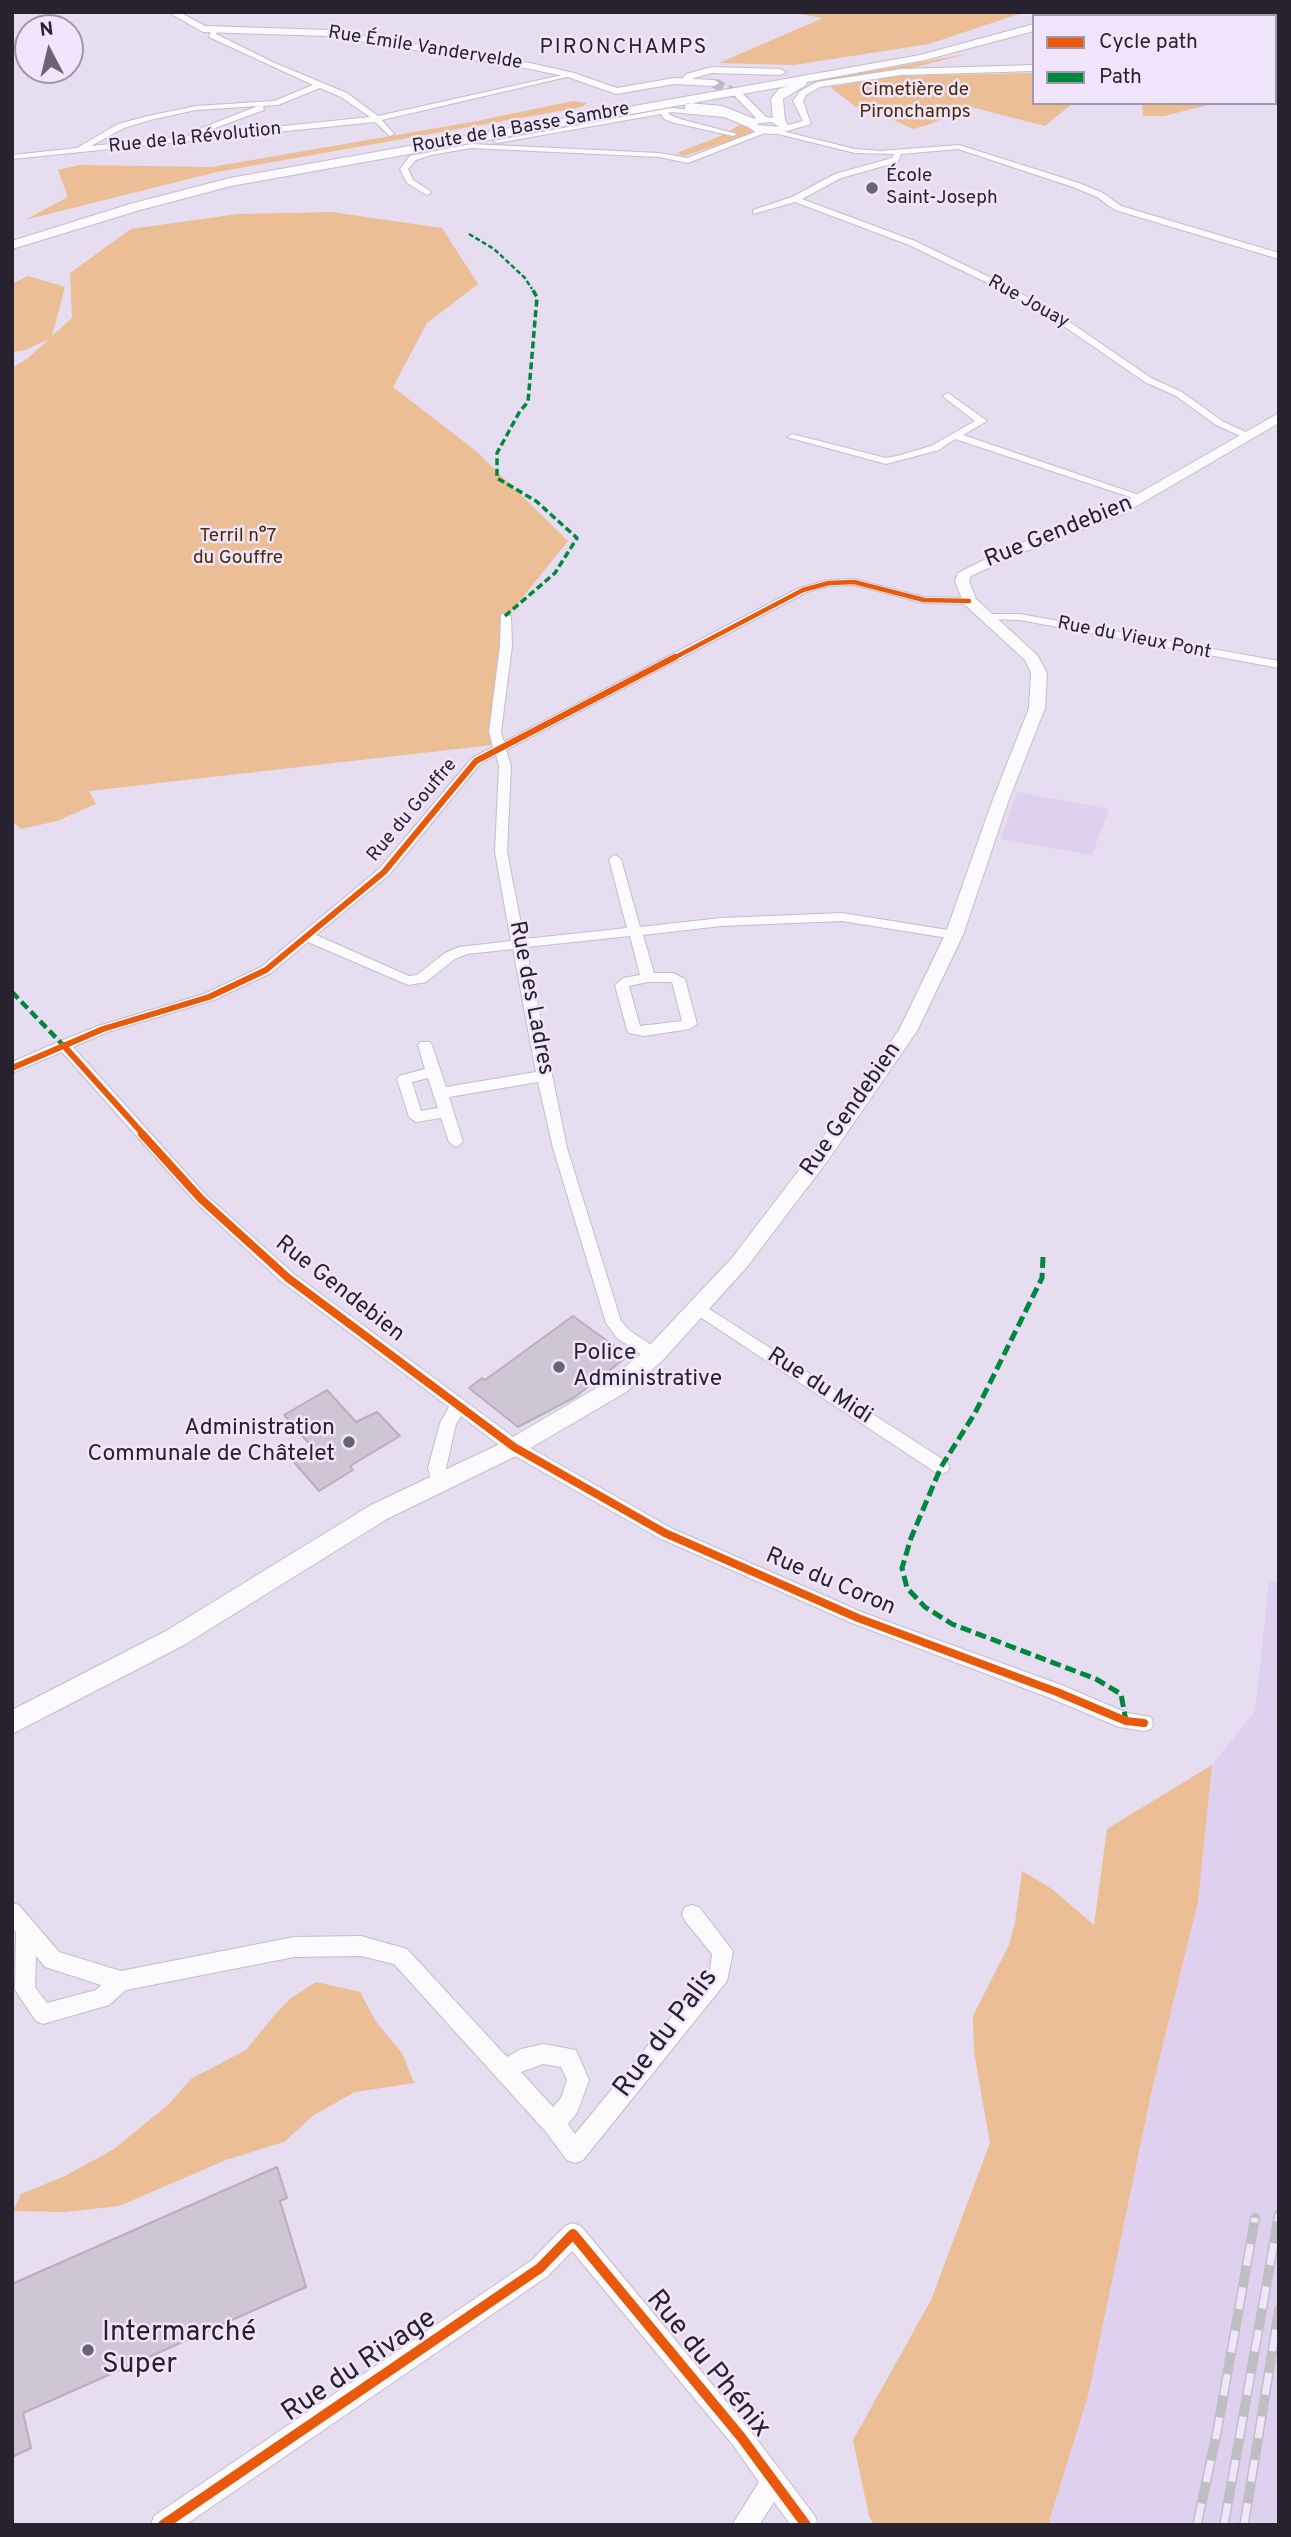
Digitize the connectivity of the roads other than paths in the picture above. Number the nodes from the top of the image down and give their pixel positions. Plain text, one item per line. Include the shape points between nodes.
1 (172, 12) edge
2 (1032, 20) edge
3 (1032, 28) edge
4 (215, 31) junction
5 (1032, 34) edge
6 (956, 50) junction
7 (885, 58) junction
8 (921, 58) junction
9 (1032, 68) edge
10 (571, 75) junction
11 (687, 81) junction
12 (714, 83) tunnel mouth
13 (323, 84) junction
14 (616, 91) junction
15 (739, 95) tunnel mouth
16 (275, 103) junction
17 (663, 111) junction
18 (377, 118) junction
19 (567, 121) junction
20 (515, 123) junction
21 (755, 123) junction
22 (778, 126) junction
23 (390, 134) dead end
24 (733, 134) junction
25 (517, 137) junction
26 (172, 142) junction
27 (471, 146) junction
28 (524, 148) junction
29 (75, 152) junction
30 (900, 153) junction
31 (679, 154) dead end
32 (12, 157) edge
33 (427, 193) dead end
34 (795, 199) junction
35 (757, 212) dead end
36 (12, 232) edge
37 (12, 245) edge
38 (1279, 256) edge
39 (948, 396) dead end
40 (1279, 417) edge
41 (954, 435) junction
42 (1247, 435) junction
43 (792, 437) dead end
44 (1143, 498) junction
45 (969, 601) junction
46 (505, 616) dead end
47 (989, 617) junction
48 (1279, 665) edge
49 (498, 748) junction
50 (615, 859) dead end
51 (636, 931) junction
52 (954, 935) junction
53 (309, 936) junction
54 (520, 944) junction
55 (648, 978) junction
56 (63, 1045) junction
57 (425, 1045) dead end
58 (12, 1068) edge
59 (433, 1072) junction
60 (544, 1076) junction
61 (441, 1093) junction
62 (446, 1112) junction
63 (456, 1142) dead end
64 (697, 1307) junction
65 (654, 1354) junction
66 (459, 1406) junction
67 (514, 1447) junction
68 (941, 1467) dead end
69 (439, 1483) junction
70 (12, 1723) edge
71 (1144, 1723) dead end
72 (12, 1912) edge
73 (692, 1913) dead end
74 (26, 1930) junction
75 (121, 1981) junction
76 (506, 2071) junction
77 (554, 2124) junction
78 (573, 2234) joint
79 (773, 2483) junction
80 (163, 2525) edge
81 (744, 2525) edge
82 (806, 2525) edge

1 - 4 street
2 - 7 highway, Route de la Basse Sambre
3 - 6 highway, Route de la Basse Sambre
4 - 10 street, Rue Émile Vandervelde via 328,33
4 - 13 street via 212,35 274,66
5 - 6 highway
6 - 8 highway, Route de la Basse Sambre
7 - 11 highway via 796,71 712,69
7 - 20 highway, Route de la Basse Sambre
8 - 19 highway, Route de la Basse Sambre
8 - 22 highway via 795,85 777,99
9 - 22 street via 901,72 817,85 798,102 808,122
10 - 14 street, Rue Émile Vandervelde
10 - 18 street, Rue de la Révolution
11 - 12 street
11 - 14 street
13 - 16 street
13 - 18 street
14 - 20 highway via 601,105
15 - 21 street
16 - 26 street
16 - 29 street via 196,108 148,118 112,130
17 - 21 street via 724,115
17 - 24 street via 678,121
17 - 25 street
18 - 23 street
18 - 26 street, Rue de la Révolution
19 - 21 highway via 680,106 723,110
19 - 37 highway, Route de la Basse Sambre via 229,182
20 - 36 highway, Route de la Basse Sambre via 226,174
21 - 22 street
21 - 22 street
21 - 24 street
22 - 28 street via 688,161 659,155
22 - 30 street via 855,150
24 - 31 street
25 - 27 street
25 - 28 street via 512,143
26 - 29 street, Rue de la Révolution
27 - 28 street
27 - 33 street via 413,158 404,169 410,181
29 - 32 street, Rue de la Révolution
30 - 34 street via 895,160 838,176
30 - 38 street via 959,147 1076,185 1118,208
34 - 35 street
34 - 42 street, Rue Jouay via 912,243 1001,286 1058,318 1148,380
39 - 41 street via 982,421
40 - 42 main road
41 - 43 street via 935,448 886,461
41 - 44 street
42 - 44 main road
44 - 45 main road, Rue Gendebien via 973,568 962,581
45 - 47 main road, Rue Gendebien
45 - 49 street, Rue du Gouffre via 924,600 855,582 815,586
46 - 49 street, Rue des Ladres via 506,646 495,732
47 - 48 street, Rue du Vieux Pont via 1020,617
47 - 52 main road, Rue Gendebien via 1032,658 1039,673 1037,708
49 - 53 street, Rue du Gouffre via 476,761 384,872
49 - 54 street, Rue des Ladres via 505,766 501,852
50 - 51 street
51 - 52 street via 831,916
51 - 54 street
51 - 55 street
52 - 64 main road, Rue Gendebien via 901,1043 739,1263
53 - 54 street via 408,981 421,979 464,950
53 - 56 street, Rue du Gouffre via 240,985
54 - 60 street, Rue des Ladres
55 - 55 street via 678,979 690,1024 634,1030 622,985
56 - 58 street, Rue du Gouffre
56 - 66 street, Rue Gendebien via 201,1199 288,1278
57 - 59 street
59 - 61 street
59 - 62 street via 404,1079 416,1117
60 - 61 street
60 - 65 street, Rue des Ladres via 560,1148 614,1323
61 - 62 street
62 - 63 street
64 - 65 main road, Rue Gendebien
64 - 68 street, Rue du Midi
65 - 67 main road, Rue Gendebien via 618,1386
66 - 67 street, Rue Gendebien
66 - 69 street via 448,1423 437,1468
67 - 69 main road, Rue Gendebien
67 - 71 street, Rue du Coron via 664,1533 858,1618 1126,1721
69 - 70 main road, Rue Gendebien via 379,1512 175,1638
72 - 74 street
73 - 77 street, Rue du Palis via 723,1951 720,1974 575,2152
74 - 75 street via 52,1960
74 - 75 street via 25,1990 43,2014 102,1998
75 - 76 street via 294,1947 362,1946 400,1956
76 - 77 street
76 - 77 street via 521,2059 543,2054 568,2057 578,2080 569,2105
78 - 79 street, Rue du Phénix via 741,2437
78 - 80 street, Rue du Rivage via 540,2268
79 - 81 street
79 - 82 street, Rue du Phénix

